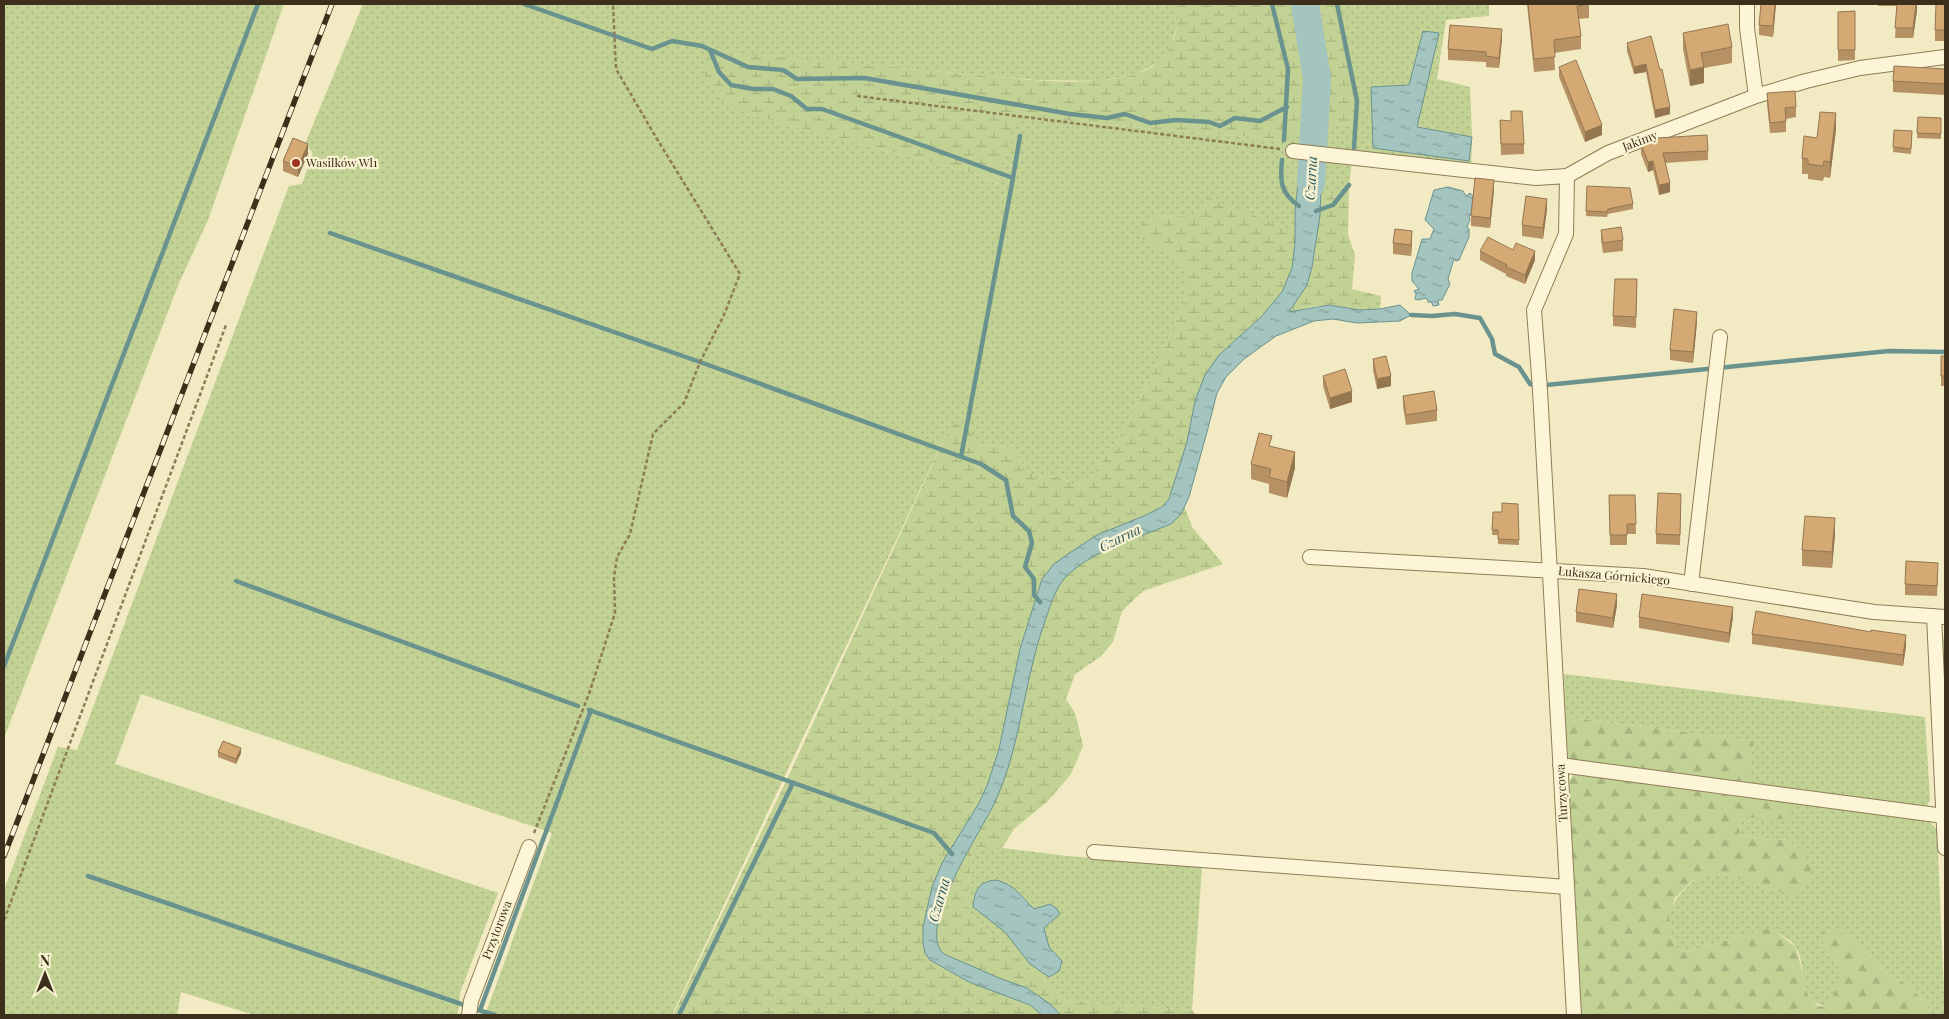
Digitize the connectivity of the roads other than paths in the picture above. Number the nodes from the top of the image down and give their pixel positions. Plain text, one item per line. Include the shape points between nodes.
1 (1747, 4) edge
2 (1945, 57) edge
3 (1756, 96) junction
4 (1293, 151) road end
5 (1567, 176) junction
6 (1720, 336) dead end
7 (1310, 557) dead end
8 (1549, 571) junction
9 (1691, 584) junction
10 (1940, 617) edge
11 (1560, 765) junction
12 (1944, 816) junction
13 (529, 846) road end
14 (1945, 848) edge
15 (1094, 852) dead end
16 (1567, 887) junction
17 (469, 1015) edge
18 (1574, 1015) edge

1 - 3 street via 1746,28
2 - 3 street, Jakimy via 1860,68
3 - 5 street, Jakimy via 1608,153
4 - 5 street, Jakimy via 1536,178
5 - 8 street, Turzycowa via 1566,234 1534,310
6 - 9 street
7 - 8 street, Łukasza Górnickiego
8 - 9 street, Łukasza Górnickiego via 1643,576
8 - 11 street, Turzycowa
9 - 10 street, Łukasza Górnickiego via 1874,612
10 - 12 street
11 - 12 street
11 - 16 street, Turzycowa
12 - 14 street
13 - 17 street, Przytorowa via 471,1001
15 - 16 street
16 - 18 street, Turzycowa

